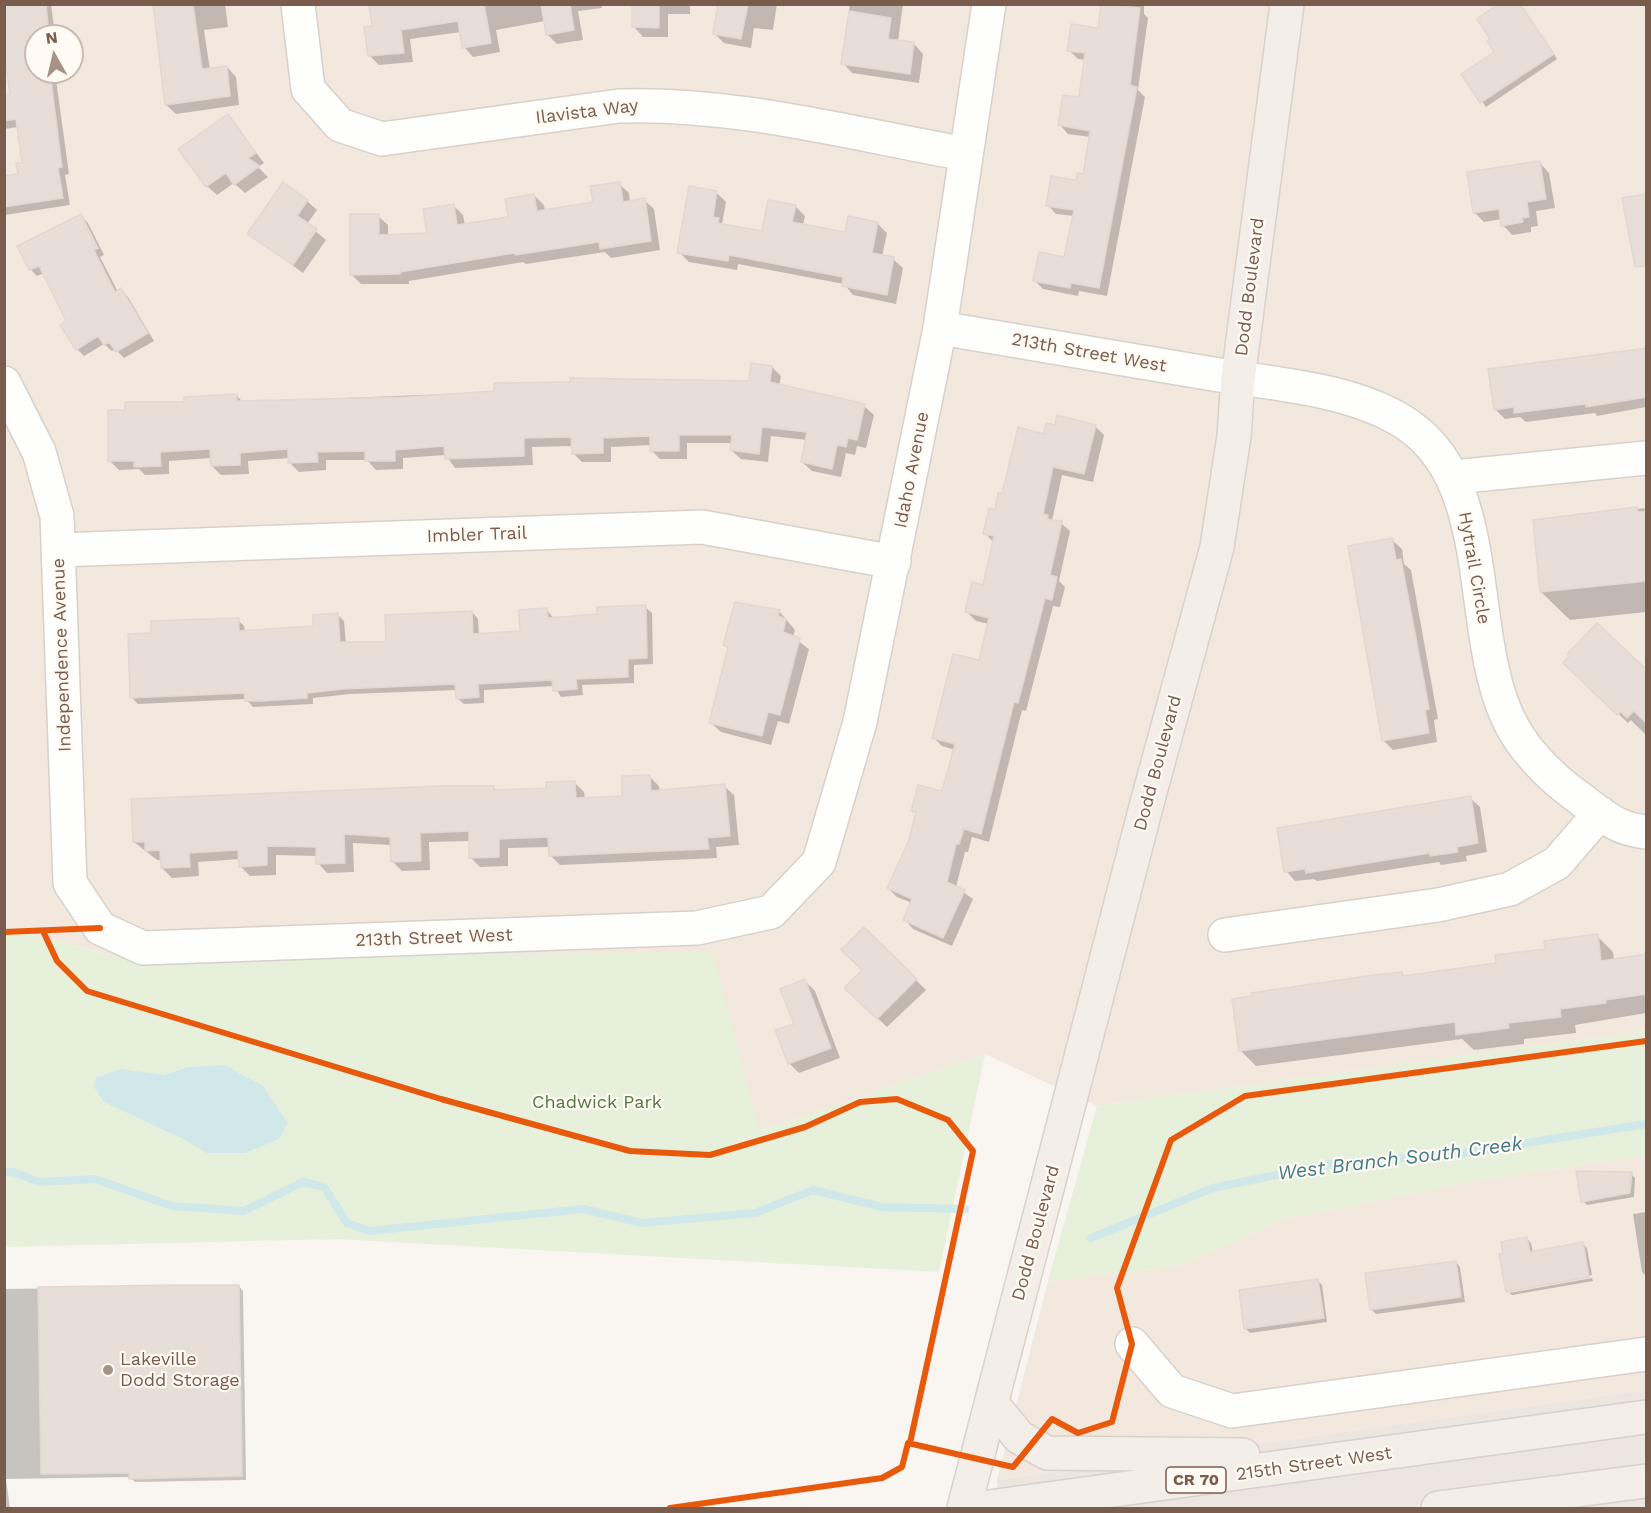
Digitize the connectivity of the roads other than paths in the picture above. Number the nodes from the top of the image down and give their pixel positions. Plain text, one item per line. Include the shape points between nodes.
1 (298, 4) edge
2 (989, 4) edge
3 (1287, 4) edge
4 (966, 154) junction
5 (940, 328) junction
6 (1238, 378) junction
7 (4, 383) edge
8 (1647, 458) edge
9 (1454, 477) junction
10 (58, 550) junction
11 (894, 562) junction
12 (1600, 813) junction
13 (1647, 832) edge
14 (771, 912) joint
15 (100, 928) joint
16 (1225, 935) dead end
17 (1132, 1344) dead end
18 (1647, 1354) edge
19 (992, 1404) junction
20 (1647, 1416) edge
21 (1410, 1451) junction
22 (1647, 1481) edge
23 (964, 1509) edge
24 (982, 1509) edge
25 (1437, 1509) edge

1 - 4 street, Ilavista Way via 308,89 340,125 382,139 650,105 744,114
2 - 4 street, Idaho Avenue
3 - 6 main road, Dodd Boulevard
4 - 5 street, Idaho Avenue
5 - 6 street, 213th Street West
5 - 11 street, Idaho Avenue
6 - 9 street, Hytrail Circle via 1300,387 1366,404 1408,425 1444,459
6 - 19 main road, Dodd Boulevard via 1234,436 1217,547
7 - 10 street, Independence Avenue via 39,452 57,516
8 - 9 street
9 - 12 street, Hytrail Circle via 1465,508 1492,671 1507,717 1531,755
10 - 11 street, Imbler Trail via 702,527
10 - 15 street, Independence Avenue via 70,883
11 - 14 street, Idaho Avenue via 860,722 819,862
12 - 13 street, Hytrail Circle via 1624,830
12 - 16 street via 1557,863 1510,889 1438,905
14 - 15 street, 213th Street West via 697,928 144,948
17 - 18 street via 1172,1391 1232,1411
19 - 21 main road via 1018,1437 1047,1453 1199,1456
19 - 23 main road, Dodd Boulevard
20 - 21 main road, 215th Street West / CR 70
21 - 24 main road, 215th Street West / CR 70
22 - 25 main road

